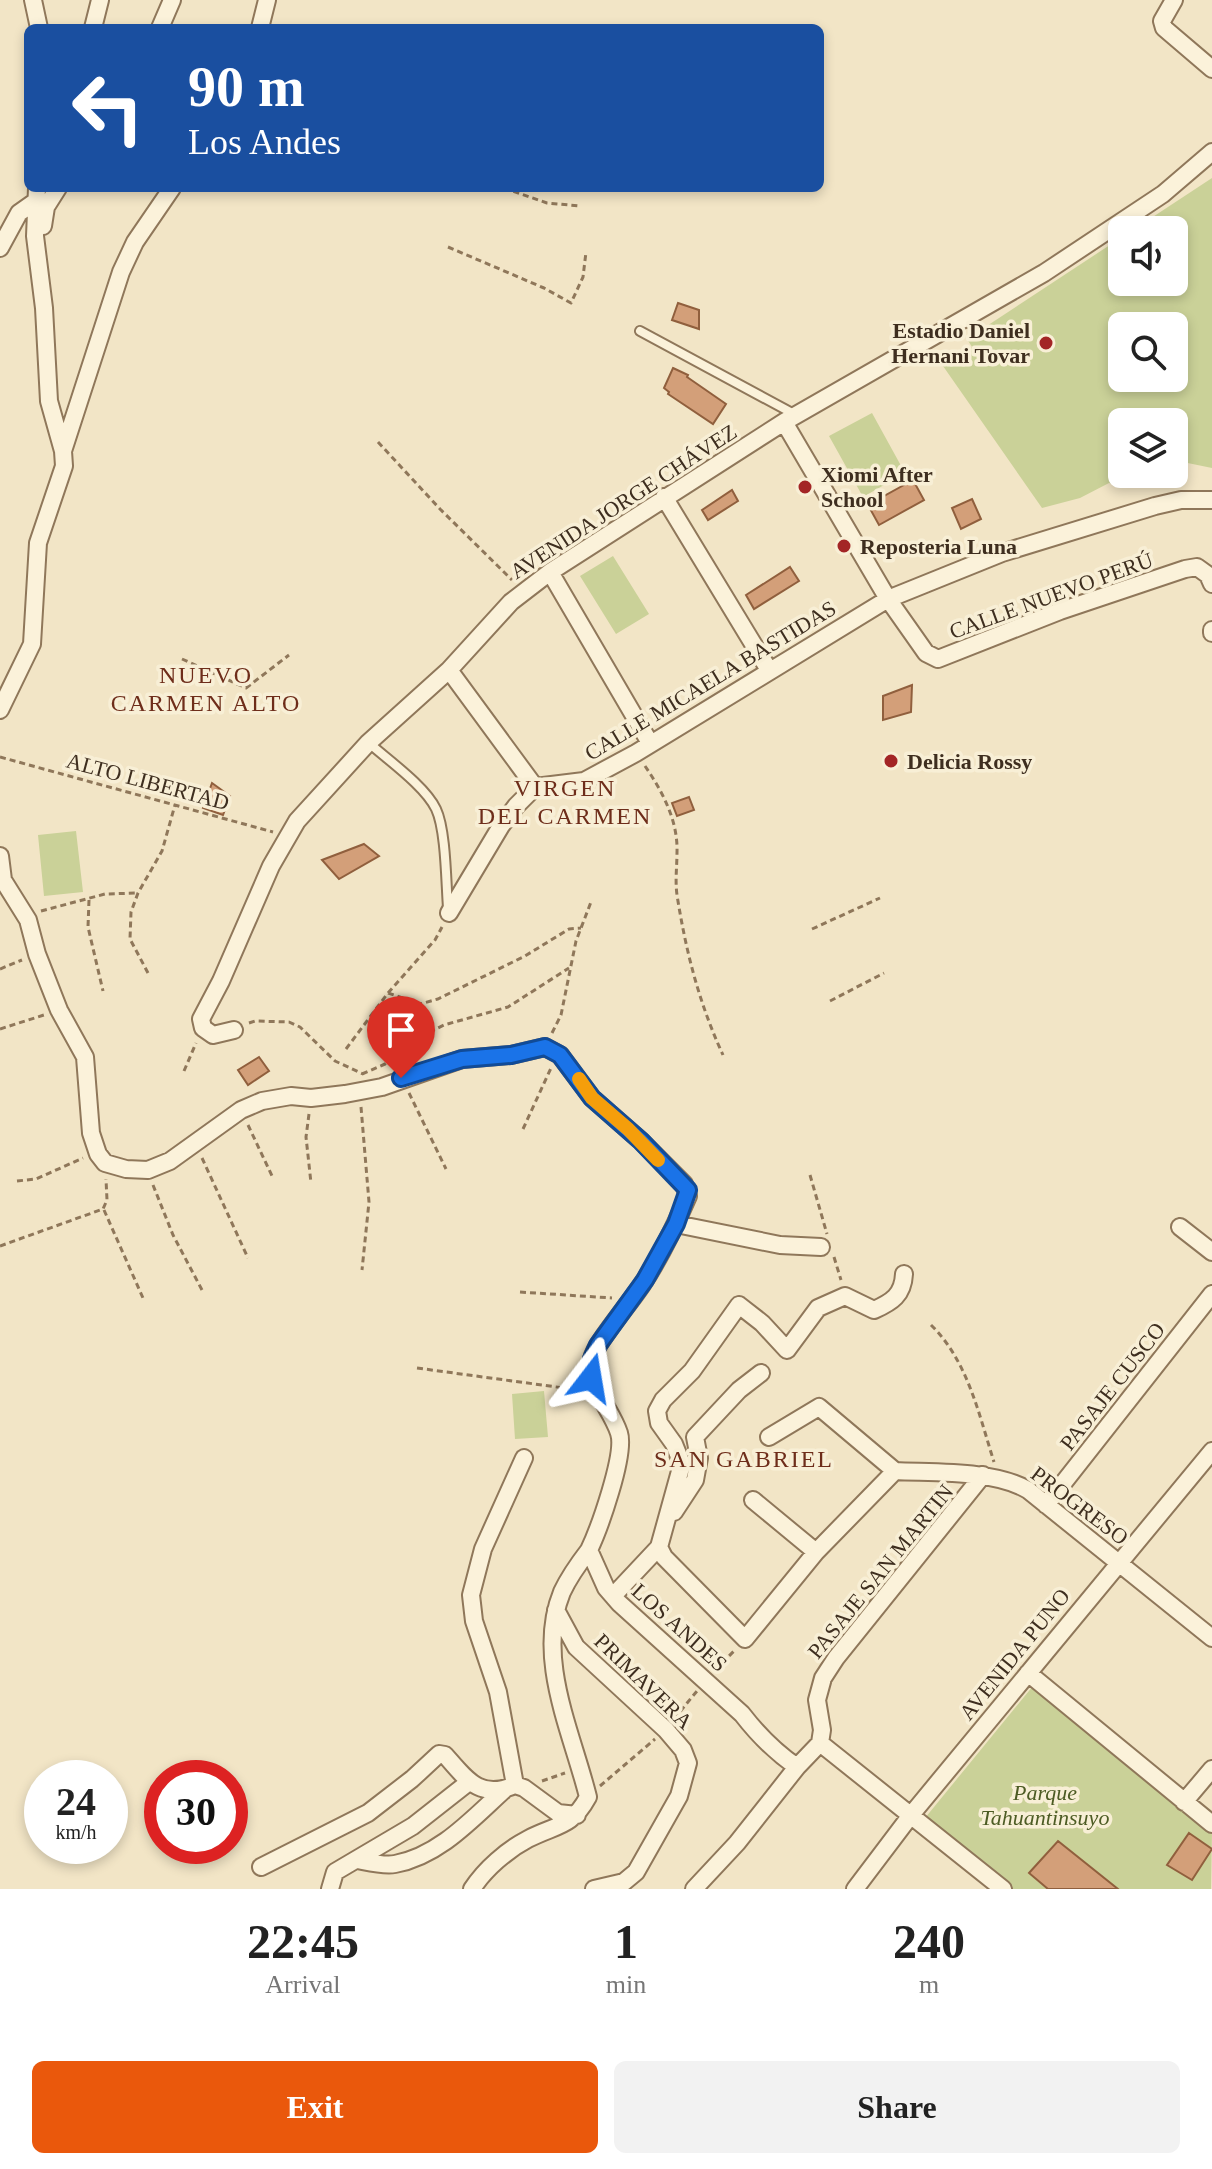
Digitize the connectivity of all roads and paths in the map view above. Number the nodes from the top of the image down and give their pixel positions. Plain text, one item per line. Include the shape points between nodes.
1 (33, 0) edge
2 (100, 0) edge
3 (172, 0) edge
4 (267, 0) edge
5 (1174, 0) edge
6 (38, 24) edge
7 (94, 24) edge
8 (162, 24) edge
9 (261, 24) edge
10 (1212, 69) edge
11 (1212, 152) edge
12 (55, 192) edge
13 (169, 192) edge
14 (515, 192) edge
15 (36, 195) edge
16 (580, 206) dead end
17 (448, 247) dead end
18 (0, 248) edge
19 (586, 252) dead end
20 (37, 254) junction
21 (640, 331) dead end
22 (790, 419) junction
23 (378, 442) dead end
24 (63, 451) junction
25 (664, 497) junction
26 (1212, 500) edge
27 (550, 572) junction
28 (1210, 580) edge
29 (524, 592) junction
30 (888, 599) junction
31 (289, 655) dead end
32 (182, 659) dead end
33 (449, 670) junction
34 (769, 670) junction
35 (0, 710) edge
36 (368, 743) junction
37 (650, 743) junction
38 (636, 753) junction
39 (0, 757) edge
40 (535, 787) junction
41 (175, 805) junction
42 (289, 835) junction
43 (0, 856) edge
44 (138, 893) junction
45 (880, 898) dead end
46 (89, 899) junction
47 (591, 902) dead end
48 (449, 913) junction
49 (28, 920) junction
50 (581, 928) junction
51 (812, 929) dead end
52 (37, 954) junction
53 (569, 968) junction
54 (0, 969) edge
55 (148, 973) dead end
56 (884, 973) dead end
57 (103, 991) dead end
58 (388, 993) junction
59 (830, 1001) dead end
60 (59, 1010) junction
61 (203, 1028) junction
62 (0, 1029) edge
63 (234, 1030) joint
64 (346, 1049) dead end
65 (553, 1051) junction
66 (723, 1055) dead end
67 (184, 1071) dead end
68 (362, 1074) junction
69 (373, 1075) dead end
70 (401, 1078) junction
71 (360, 1091) junction
72 (311, 1098) junction
73 (241, 1110) junction
74 (523, 1129) dead end
75 (196, 1144) junction
76 (81, 1159) dead end
77 (105, 1163) junction
78 (446, 1169) dead end
79 (148, 1170) junction
80 (273, 1178) dead end
81 (17, 1181) dead end
82 (311, 1183) dead end
83 (103, 1209) junction
84 (676, 1224) junction
85 (1180, 1227) dead end
86 (0, 1246) edge
87 (821, 1247) dead end
88 (1212, 1252) edge
89 (248, 1258) dead end
90 (362, 1270) dead end
91 (904, 1274) dead end
92 (202, 1290) dead end
93 (520, 1292) dead end
94 (1212, 1294) edge
95 (143, 1298) dead end
96 (631, 1300) junction
97 (931, 1325) dead end
98 (417, 1368) dead end
99 (761, 1373) dead end
100 (591, 1378) junction
101 (769, 1437) dead end
102 (1212, 1451) edge
103 (524, 1458) dead end
104 (895, 1471) junction
105 (991, 1476) junction
106 (753, 1500) dead end
107 (1046, 1505) junction
108 (661, 1538) junction
109 (589, 1550) junction
110 (816, 1552) junction
111 (1119, 1562) junction
112 (613, 1596) junction
113 (556, 1610) junction
114 (1212, 1638) edge
115 (1028, 1673) junction
116 (820, 1743) junction
117 (797, 1767) junction
118 (581, 1768) junction
119 (1212, 1769) edge
120 (469, 1782) junction
121 (514, 1787) junction
122 (1184, 1802) junction
123 (577, 1815) junction
124 (911, 1815) junction
125 (1212, 1824) edge
126 (357, 1860) junction
127 (261, 1867) dead end
128 (330, 1889) edge
129 (472, 1889) edge
130 (594, 1889) edge
131 (694, 1889) edge
132 (855, 1889) edge
133 (1003, 1889) edge

1 - 6 street
2 - 7 street
3 - 8 street
4 - 9 street
5 - 10 street via 1162,21 1164,28
11 - 22 street, AVENIDA JORGE CHÁVEZ via 1151,202 1044,273
12 - 20 street via 46,207 42,250
13 - 24 street via 121,272
14 - 16 path via 547,203
15 - 18 street
15 - 20 street
17 - 19 path via 571,303 583,277
20 - 24 street via 49,401
21 - 22 lane
22 - 25 street, AVENIDA JORGE CHÁVEZ
22 - 30 street
23 - 29 path
24 - 35 street via 64,466 38,543 32,644
25 - 27 street, AVENIDA JORGE CHÁVEZ
25 - 34 street
26 - 30 street, CALLE MICAELA BASTIDAS via 1181,500 1030,544
27 - 29 street, AVENIDA JORGE CHÁVEZ
27 - 37 street
28 - 30 street, CALLE NUEVO PERÚ via 1197,567 1185,569 938,659 926,653
29 - 33 street, AVENIDA JORGE CHÁVEZ
30 - 34 street, CALLE MICAELA BASTIDAS
31 - 32 path via 246,688
33 - 36 street, AVENIDA JORGE CHÁVEZ
33 - 40 street
34 - 37 street, CALLE MICAELA BASTIDAS
36 - 42 street, AVENIDA JORGE CHÁVEZ
36 - 48 lane via 436,808
37 - 38 street, CALLE MICAELA BASTIDAS
38 - 40 street, CALLE MICAELA BASTIDAS via 584,781
38 - 66 path via 675,825 675,878 686,949
39 - 41 path, ALTO LIBERTAD
40 - 48 street via 501,826
41 - 42 path, ALTO LIBERTAD
41 - 44 path via 162,851
42 - 61 street, AVENIDA JORGE CHÁVEZ via 201,1019
43 - 49 street via 3,880
44 - 46 path
44 - 55 path via 130,939
45 - 51 path
46 - 49 path via 56,906
46 - 57 path via 88,927
47 - 50 path
48 - 58 path via 435,940
49 - 52 street
50 - 53 path
50 - 58 path via 569,929 438,999 420,1004
52 - 54 path
52 - 60 street
53 - 65 path
53 - 68 path via 508,1007 413,1040 385,1064
56 - 59 path
58 - 64 path
60 - 62 path
60 - 77 street via 85,1057 91,1133
61 - 63 street via 213,1035
61 - 67 path
63 - 68 path via 255,1021 289,1022 335,1061
65 - 70 street via 462,1059
65 - 74 path
65 - 84 street via 592,1098 684,1184 688,1196
68 - 69 path
70 - 71 street
70 - 78 path
71 - 72 street
71 - 90 path via 369,1202
72 - 73 street via 291,1096
72 - 82 path via 306,1137
73 - 75 street
73 - 80 path
75 - 79 street
75 - 89 path
76 - 81 path via 36,1179
77 - 79 street
77 - 83 path
79 - 92 path
83 - 86 path
83 - 95 path
84 - 87 street via 780,1245
84 - 96 street
85 - 88 street
91 - 108 street via 903,1287 892,1302 874,1310 845,1296 818,1308 787,1350 739,1305 657,1411 682,1464
93 - 96 path
94 - 107 street, PASAJE CUSCO
96 - 100 street via 598,1345
97 - 105 path via 969,1384
98 - 100 path via 564,1388
99 - 108 street via 695,1437 695,1480
100 - 109 street via 619,1434 621,1455
101 - 104 street via 819,1407
102 - 111 street, AVENIDA PUNO
103 - 121 street via 483,1549 471,1595 474,1621 498,1692
104 - 105 street, PROGRESO
104 - 110 street
105 - 107 street, PROGRESO via 1012,1481
105 - 116 street, PASAJE SAN MARTIN via 823,1678 817,1700
106 - 110 street
107 - 111 street, PROGRESO
108 - 110 street via 664,1557 745,1639
108 - 112 street
109 - 112 street, LOS ANDES
109 - 113 street
111 - 114 street, PROGRESO
111 - 115 street, AVENIDA PUNO
112 - 117 street, LOS ANDES via 742,1714 776,1753
113 - 118 street via 551,1656
113 - 130 street, PRIMAVERA via 576,1647 666,1730 688,1763 679,1796 636,1872 624,1882
115 - 122 street
115 - 124 street, AVENIDA PUNO
116 - 117 street
116 - 124 street
117 - 131 street
118 - 121 path
118 - 123 street via 588,1797
119 - 122 street
120 - 121 street via 487,1791
120 - 126 street via 413,1826
120 - 127 street via 442,1754 368,1813
121 - 123 street via 558,1813
121 - 126 street via 430,1851 393,1865
122 - 125 street
123 - 129 street via 511,1849
124 - 132 street, AVENIDA PUNO
124 - 133 street
126 - 128 street via 335,1872

